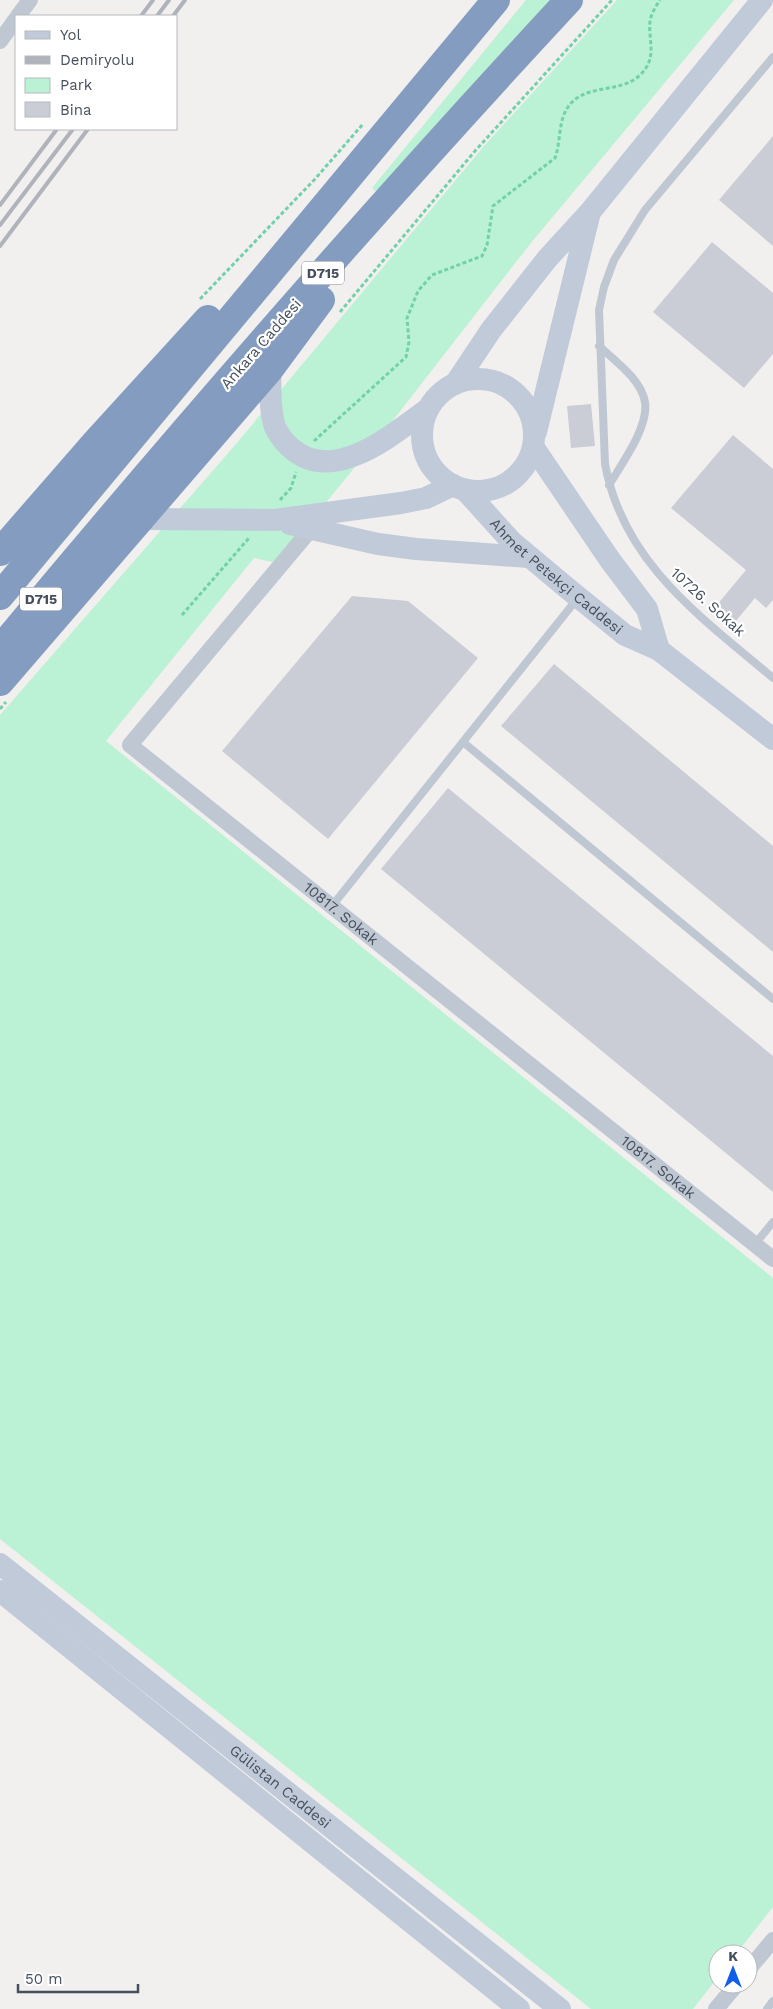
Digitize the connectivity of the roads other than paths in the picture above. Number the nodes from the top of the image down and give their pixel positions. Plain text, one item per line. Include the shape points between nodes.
1 (30, 0) edge
2 (496, 0) edge
3 (569, 0) edge
4 (762, 0) edge
5 (19, 15) edge
6 (15, 20) edge
7 (0, 40) edge
8 (449, 56) junction
9 (773, 57) edge
10 (433, 147) junction
11 (590, 212) junction
12 (600, 346) junction
13 (270, 369) junction
14 (455, 384) junction
15 (428, 410) junction
16 (534, 442) junction
17 (609, 485) junction
18 (459, 487) junction
19 (141, 519) junction
20 (269, 520) junction
21 (310, 529) junction
22 (0, 552) edge
23 (529, 557) junction
24 (0, 596) edge
25 (578, 597) junction
26 (0, 649) edge
27 (659, 650) junction
28 (773, 678) edge
29 (0, 682) edge
30 (773, 739) edge
31 (463, 742) junction
32 (332, 906) junction
33 (773, 999) edge
34 (773, 1222) edge
35 (755, 1244) junction
36 (773, 1259) edge
37 (0, 1564) edge
38 (0, 1591) edge
39 (773, 1940) edge
40 (758, 1958) edge
41 (729, 1994) edge
42 (773, 2002) edge
43 (518, 2009) edge
44 (560, 2009) edge
45 (716, 2009) edge
46 (767, 2009) edge

1 - 5 street
2 - 8 highway, D715
3 - 10 highway, Ankara Caddesi / D715
4 - 11 street
6 - 7 street
8 - 22 highway via 101,436
8 - 24 highway, D715
9 - 12 lane, 10726. Sokak via 657,195 628,236 604,287
10 - 13 highway
10 - 26 highway, Ankara Caddesi / D715 via 82,550
11 - 14 street via 490,330
11 - 16 street
12 - 17 lane, 10726. Sokak
12 - 17 lane via 636,383 645,402 643,420 635,440
13 - 15 street via 275,426 285,442 300,456 319,461 339,461 357,455
13 - 19 highway
14 - 15 street via 444,390
14 - 16 street via 479,378 504,384 523,400 530,411
15 - 18 street via 422,434 427,459 438,474
16 - 18 street via 522,471 502,486 490,490
16 - 27 street via 610,560 647,608
17 - 28 lane, 10726. Sokak via 632,537 663,581
18 - 20 street via 400,503
18 - 23 street, Ahmet Petekçi Caddesi
19 - 20 street
19 - 29 highway
20 - 21 street
21 - 23 street via 416,550
21 - 32 street, 10817. Sokak via 130,744
23 - 25 street, Ahmet Petekçi Caddesi
25 - 27 street, Ahmet Petekçi Caddesi via 625,635
25 - 31 lane
27 - 30 street, Ahmet Petekçi Caddesi
31 - 32 lane
31 - 33 lane
32 - 35 street, 10817. Sokak
34 - 35 lane
35 - 36 street, 10817. Sokak
37 - 44 street, Gülistan Caddesi
38 - 43 street, Gülistan Caddesi
39 - 40 street
41 - 45 street
42 - 46 lane

